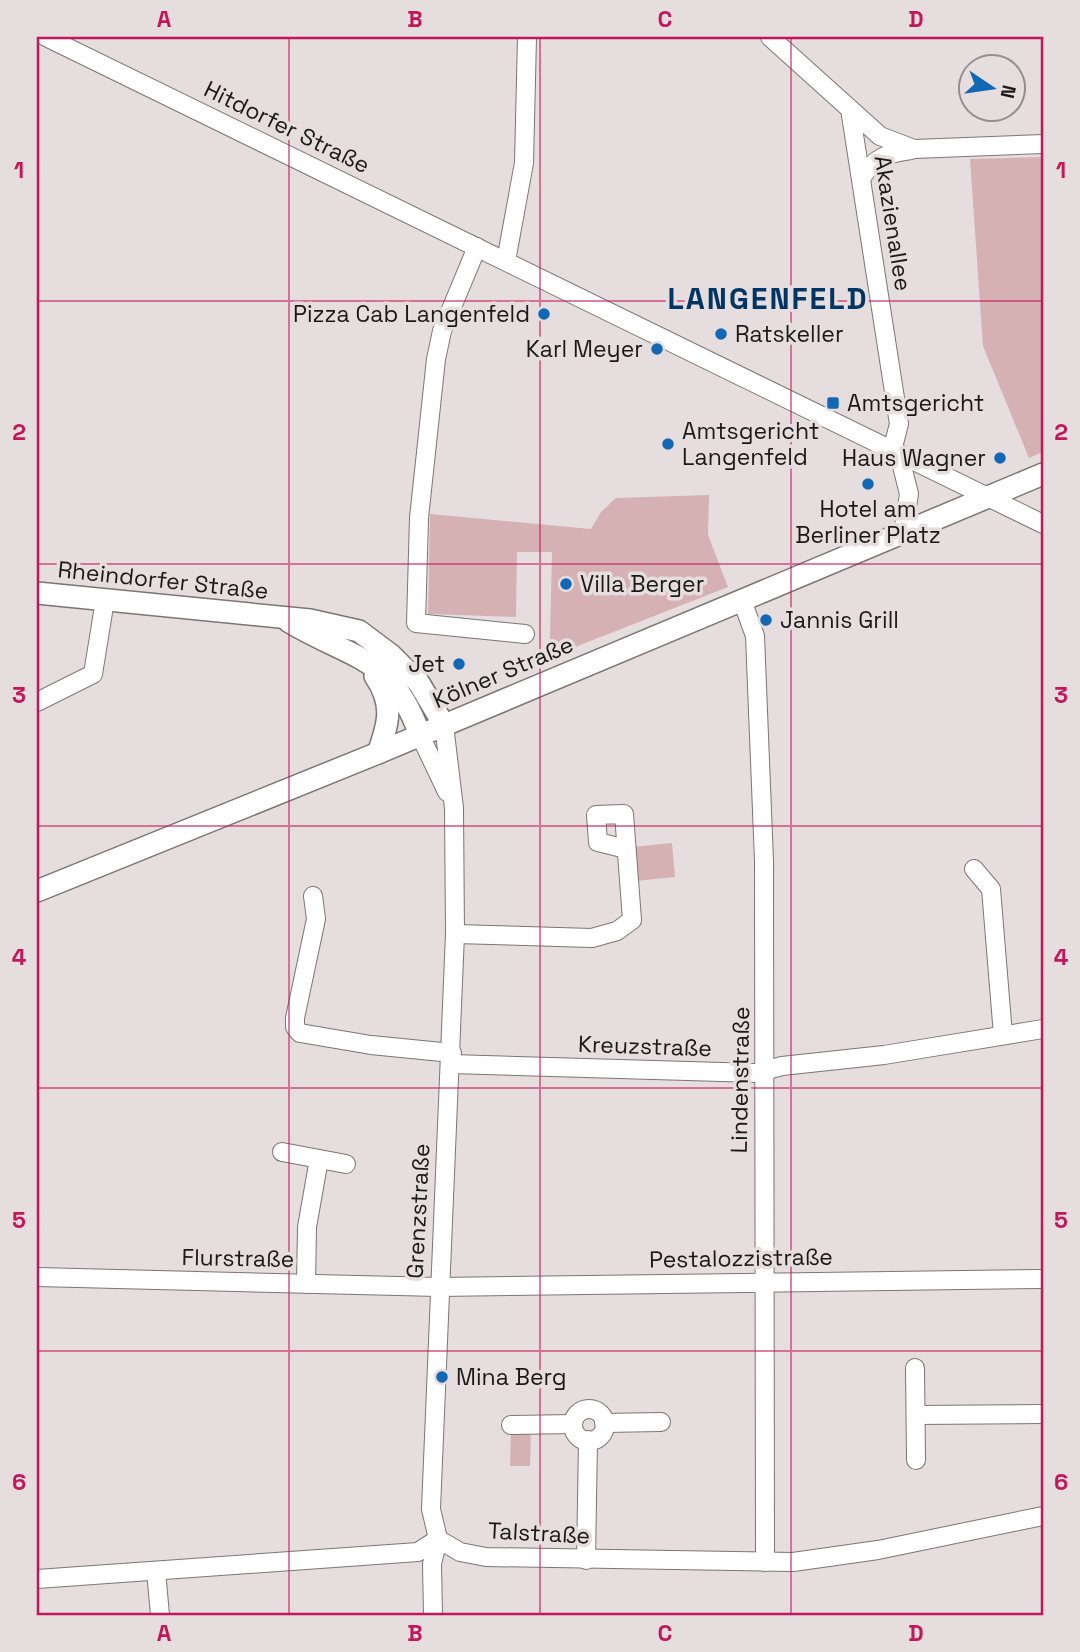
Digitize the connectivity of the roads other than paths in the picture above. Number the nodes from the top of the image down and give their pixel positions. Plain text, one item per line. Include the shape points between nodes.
1 (527, 37) edge
2 (770, 37) edge
3 (57, 39) edge
4 (850, 109) junction
5 (1043, 144) edge
6 (914, 149) junction
7 (862, 177) junction
8 (477, 247) junction
9 (506, 261) junction
10 (895, 452) junction
11 (1043, 474) edge
12 (987, 497) junction
13 (1043, 524) edge
14 (903, 532) junction
15 (37, 593) edge
16 (105, 600) junction
17 (741, 600) junction
18 (283, 618) junction
19 (525, 634) dead end
20 (364, 660) junction
21 (37, 702) edge
22 (444, 725) junction
23 (420, 735) junction
24 (378, 753) junction
25 (454, 808) junction
26 (626, 849) dead end
27 (974, 870) dead end
28 (37, 891) edge
29 (313, 896) dead end
30 (455, 934) junction
31 (1043, 1029) edge
32 (1003, 1035) junction
33 (451, 1058) junction
34 (765, 1070) junction
35 (282, 1152) dead end
36 (319, 1158) junction
37 (346, 1164) dead end
38 (37, 1277) edge
39 (1043, 1279) edge
40 (763, 1282) junction
41 (306, 1284) junction
42 (439, 1287) junction
43 (915, 1368) dead end
44 (1043, 1414) edge
45 (916, 1415) junction
46 (604, 1423) junction
47 (661, 1423) dead end
48 (573, 1424) junction
49 (512, 1425) dead end
50 (588, 1440) junction
51 (916, 1460) dead end
52 (1043, 1516) edge
53 (438, 1539) junction
54 (586, 1560) junction
55 (765, 1562) junction
56 (156, 1571) junction
57 (37, 1579) edge
58 (160, 1615) edge
59 (433, 1615) edge

1 - 9 street via 524,163
2 - 4 street
3 - 8 street, Hitdorfer Straße
4 - 6 street via 880,136
4 - 7 street, Akazienallee
5 - 6 street
6 - 7 street via 888,153 871,163
7 - 10 street, Akazienallee via 899,424
8 - 9 street, Hitdorfer Straße
8 - 19 street via 442,331 436,359 419,518 416,623
9 - 10 street, Hitdorfer Straße
10 - 12 street, Hitdorfer Straße
10 - 14 street via 909,494
11 - 12 main road, Kölner Straße
12 - 13 street, Hitdorfer Straße
12 - 14 main road, Kölner Straße
14 - 17 main road, Kölner Straße
15 - 16 main road, Rheindorfer Straße
16 - 18 main road, Rheindorfer Straße
16 - 21 street via 93,674
17 - 22 main road, Kölner Straße
17 - 34 street, Lindenstraße via 755,636 764,861
18 - 20 main road, Rheindorfer Straße
18 - 22 main road, Rheindorfer Straße via 359,631 419,683
20 - 23 main road, Rheindorfer Straße via 398,687
20 - 24 main road, Rheindorfer Straße via 386,692 390,708
22 - 23 main road, Kölner Straße
22 - 25 street, Grenzstraße
23 - 24 main road, Kölner Straße
23 - 25 street, Grenzstraße
24 - 28 main road, Kölner Straße
25 - 30 street, Grenzstraße
26 - 30 street via 632,920 617,931 592,938
27 - 32 street via 991,889
29 - 33 street, Kreuzstraße via 316,919 295,1018 300,1033
30 - 33 street, Grenzstraße
31 - 32 street, Kreuzstraße
32 - 34 street, Kreuzstraße
33 - 34 street, Kreuzstraße
33 - 42 street, Grenzstraße
34 - 40 street, Lindenstraße
35 - 36 street
36 - 37 street
36 - 41 street via 307,1227
38 - 41 street, Flurstraße
39 - 40 street, Pestalozzistraße
40 - 42 street, Pestalozzistraße
40 - 55 street, Lindenstraße
41 - 42 street, Flurstraße
42 - 53 street, Grenzstraße via 431,1509
43 - 45 street
44 - 45 street
45 - 51 street
46 - 47 street
46 - 48 street via 600,1413 587,1409 576,1415
46 - 50 street via 600,1436
48 - 49 street
48 - 50 street via 577,1435
50 - 54 street
52 - 55 street, Talstraße via 878,1550
53 - 54 street, Talstraße via 460,1552 486,1557
53 - 56 street via 418,1552
53 - 59 street, Grenzstraße via 432,1564
54 - 55 street, Talstraße
56 - 57 street
56 - 58 street

